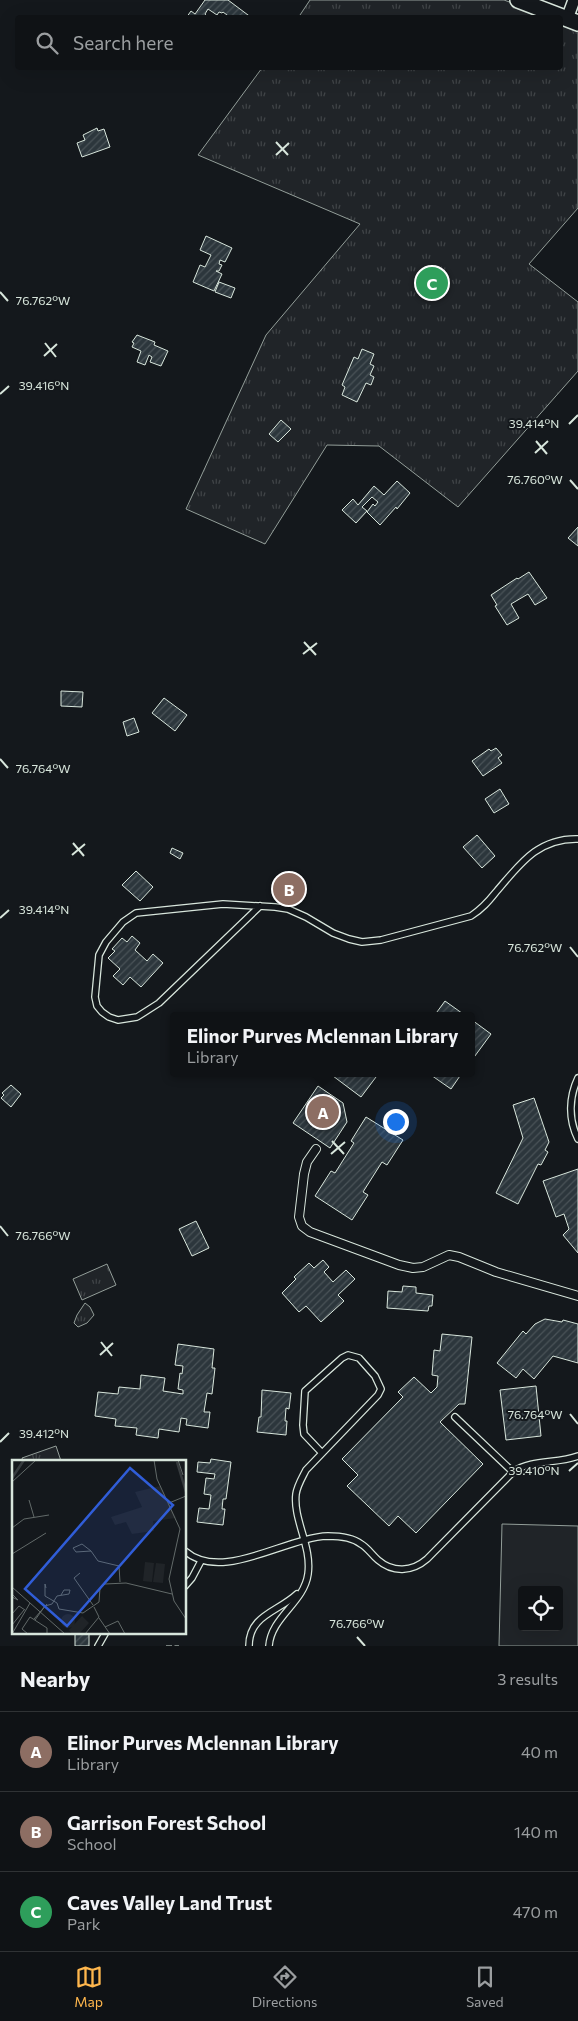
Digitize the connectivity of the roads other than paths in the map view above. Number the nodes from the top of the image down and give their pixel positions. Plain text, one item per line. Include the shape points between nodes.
1 (518, 0) edge
2 (574, 0) edge
3 (538, 4) edge
4 (561, 15) edge
5 (573, 21) edge
6 (578, 839) edge
7 (260, 906) junction
8 (578, 1078) edge
9 (578, 1139) edge
10 (316, 1149) dead end
11 (578, 1296) edge
12 (455, 1417) dead end
13 (322, 1453) junction
14 (578, 1456) edge
15 (513, 1472) junction
16 (306, 1541) junction
17 (186, 1552) edge
18 (201, 1561) junction
19 (186, 1585) edge
20 (306, 1585) junction
21 (105, 1634) edge
22 (98, 1646) edge
23 (249, 1646) edge
24 (269, 1646) edge

1 - 3 main road
2 - 5 street
3 - 4 main road
6 - 7 lane via 542,845 526,858 482,910 471,916 381,940 349,940 288,909
7 - 7 lane via 148,1011 137,1017 118,1020 97,1006 99,955 123,922 136,913 223,904
8 - 9 lane via 571,1110
10 - 11 street via 304,1174 299,1217 302,1226 310,1232 399,1265 424,1267 449,1255
12 - 15 lane
13 - 13 lane via 381,1388 376,1376 354,1355 342,1358 305,1391 304,1434
13 - 16 lane via 306,1470 296,1494
14 - 15 lane via 528,1465
15 - 16 lane via 427,1559 412,1568 403,1570 386,1565 362,1544 344,1537 326,1536
16 - 18 lane via 231,1562
16 - 20 lane via 309,1567
17 - 18 lane
18 - 19 lane
20 - 23 lane via 290,1601 259,1620 249,1637
20 - 24 lane via 275,1625
21 - 22 lane

